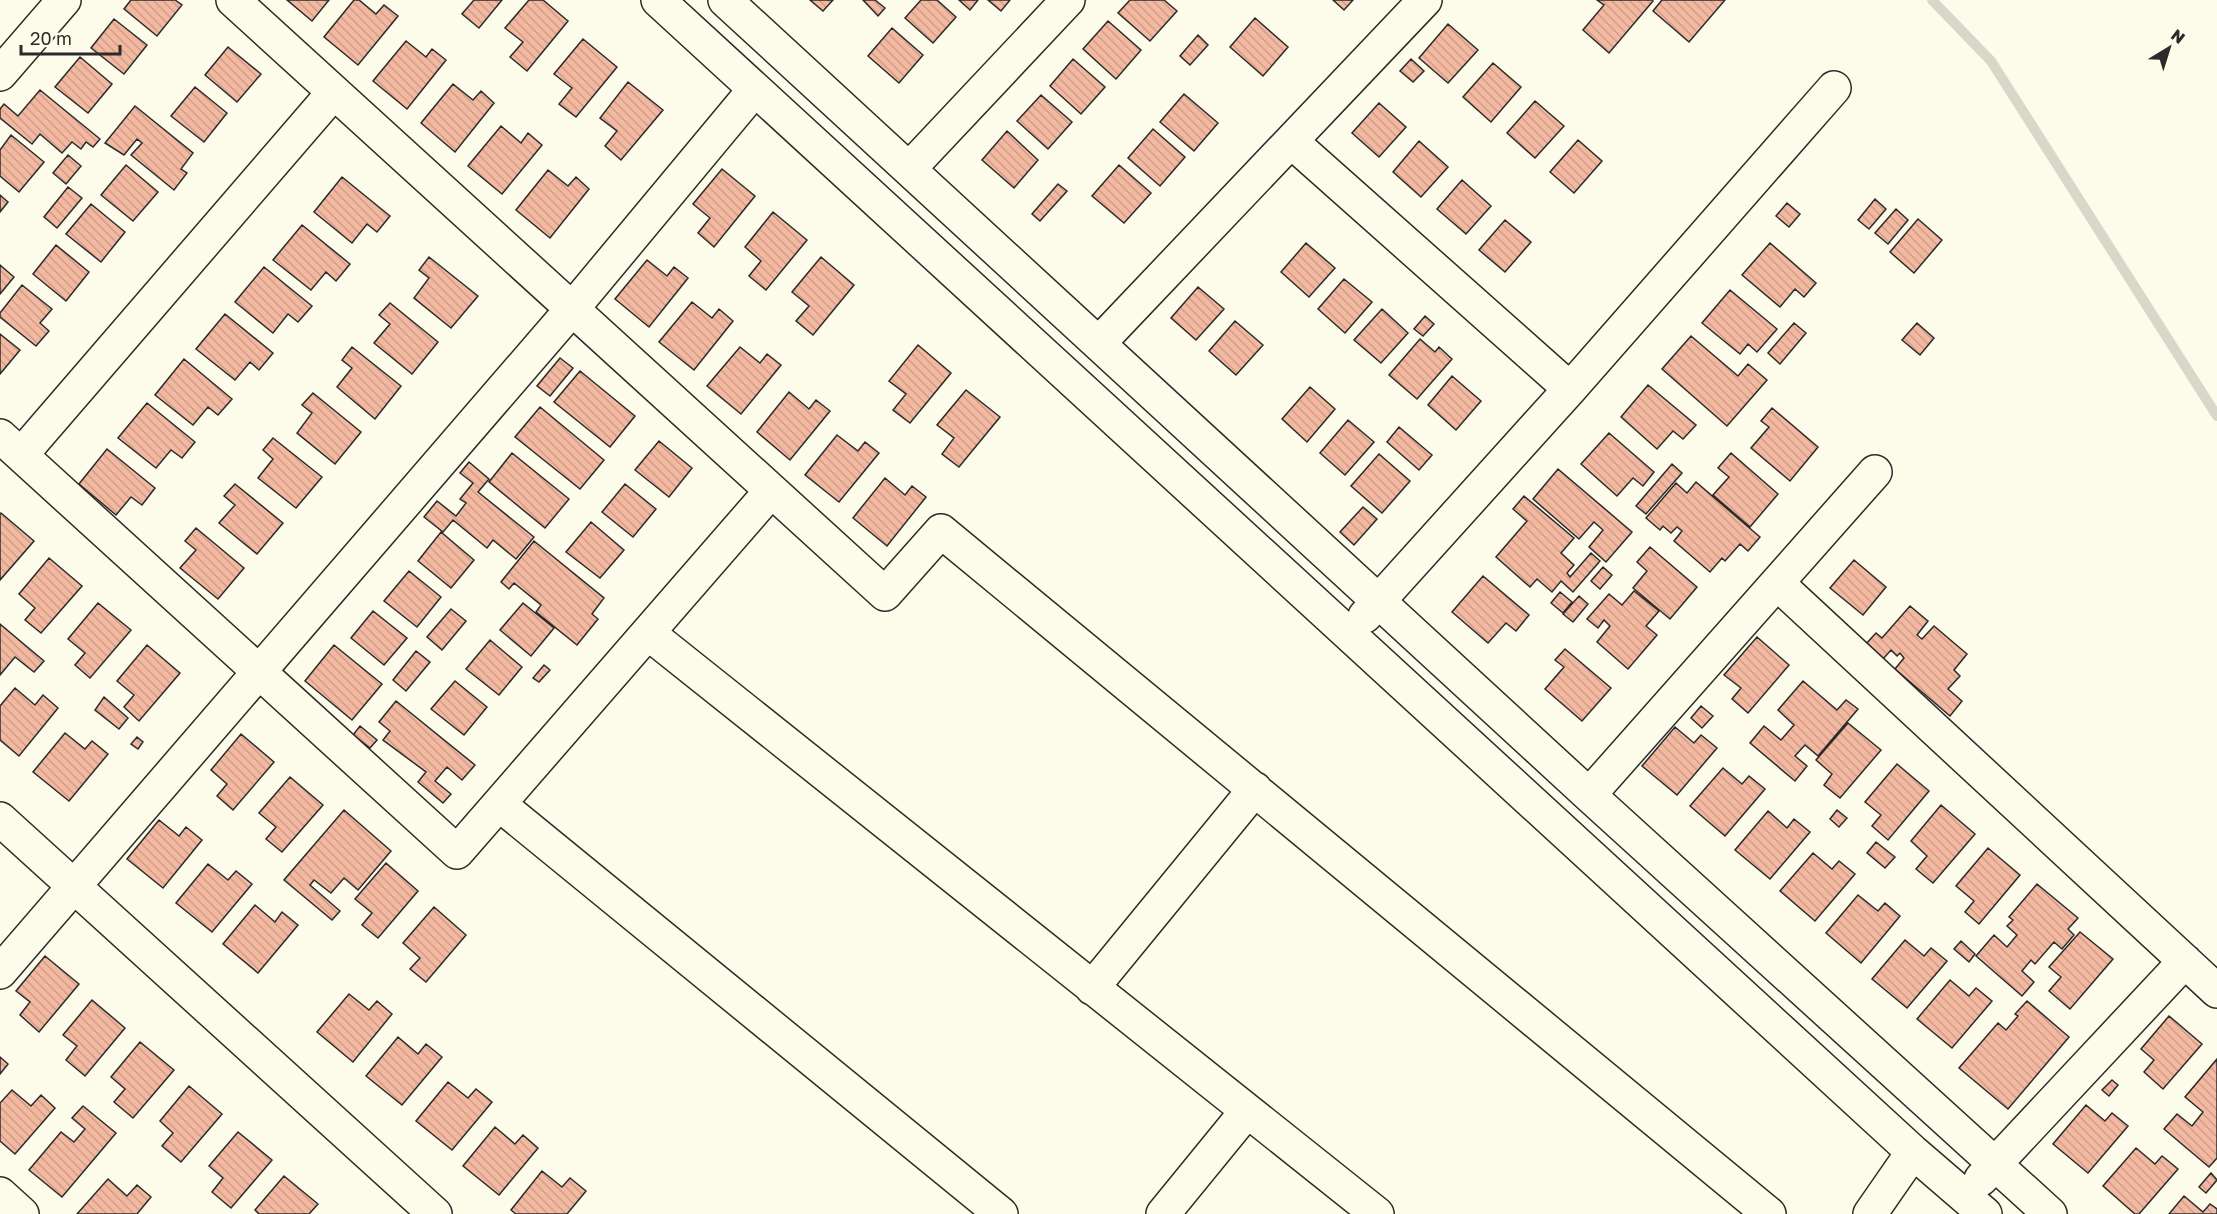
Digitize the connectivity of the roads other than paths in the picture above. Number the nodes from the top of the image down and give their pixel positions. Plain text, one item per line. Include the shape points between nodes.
1 (64, 0) edge
2 (233, 0) edge
3 (658, 0) edge
4 (725, 0) edge
5 (1068, 0) edge
6 (1425, 0) edge
7 (0, 74) edge
8 (1834, 88) dead end
9 (755, 89) junction
10 (334, 92) junction
11 (1292, 142) junction
12 (909, 169) junction
13 (572, 309) junction
14 (1099, 343) junction
15 (1570, 389) junction
16 (10, 445) edge
17 (1875, 472) dead end
18 (771, 491) junction
19 (1777, 583) junction
20 (1379, 600) junction
21 (1349, 632) junction
22 (648, 633) junction
23 (259, 671) junction
24 (1255, 789) junction
25 (1588, 795) junction
26 (499, 804) junction
27 (0, 819) edge
28 (74, 886) junction
29 (2185, 961) junction
30 (0, 972) edge
31 (1092, 988) junction
32 (2217, 991) edge
33 (1247, 1111) junction
34 (1913, 1152) junction
35 (1995, 1164) junction
36 (0, 1194) edge
37 (1975, 1205) edge
38 (22, 1214) edge
39 (435, 1214) edge
40 (1001, 1214) edge
41 (1163, 1214) edge
42 (1377, 1214) edge
43 (1768, 1214) edge
44 (1870, 1214) edge
45 (2050, 1214) edge

1 - 7 street
2 - 10 street
3 - 9 street
4 - 12 street
5 - 12 street
6 - 11 street
8 - 15 street
9 - 13 street
9 - 21 street
10 - 13 street
10 - 16 street
11 - 14 street
11 - 15 street
12 - 14 street
13 - 18 street
13 - 23 street
14 - 20 street
15 - 20 street
16 - 23 street
17 - 19 street
18 - 22 street
18 - 24 street via 885,594 941,531
19 - 25 street
19 - 29 street
20 - 21 street
20 - 25 street
21 - 34 street
22 - 26 street
22 - 31 street
23 - 26 street via 457,852
23 - 28 street
24 - 31 street
24 - 43 street
25 - 35 street
26 - 40 street
27 - 28 street
28 - 30 street
28 - 39 street
29 - 32 street
29 - 35 street
31 - 33 street
33 - 41 street
33 - 42 street
34 - 37 street
34 - 44 street
35 - 37 street
35 - 45 street
36 - 38 street

